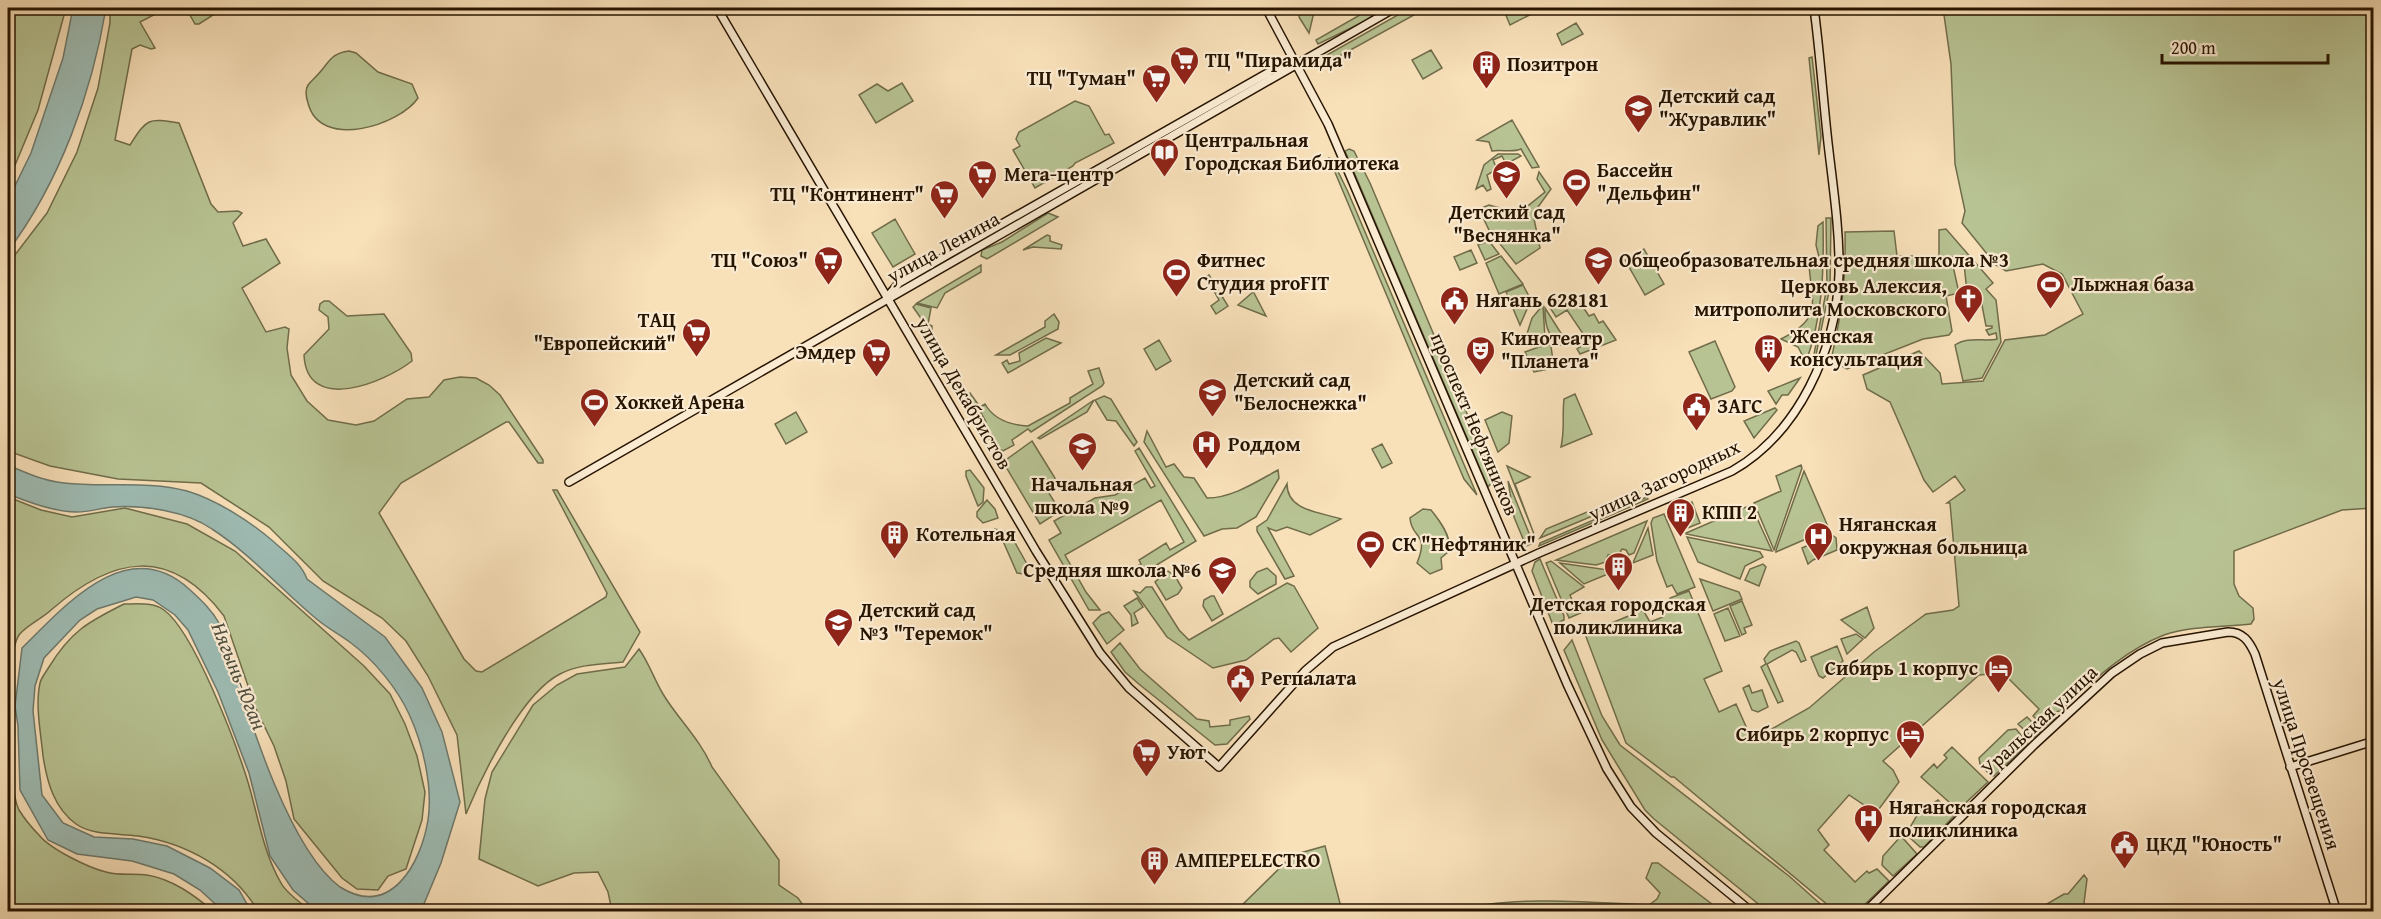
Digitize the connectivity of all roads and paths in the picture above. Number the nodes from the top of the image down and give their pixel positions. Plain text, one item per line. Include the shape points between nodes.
1 (717, 8) edge
2 (1266, 8) edge
3 (1395, 8) edge
4 (1814, 8) edge
5 (1297, 63) junction
6 (888, 296) junction
7 (569, 482) dead end
8 (1516, 564) junction
9 (2238, 632) joint
10 (2373, 741) edge
11 (1219, 766) joint
12 (2290, 767) junction
13 (1752, 912) edge
14 (1865, 912) edge
15 (2337, 912) edge

1 - 6 main road, улица Декабристов
2 - 5 main road, проспект Нефтяников
3 - 5 main road, улица Ленина
4 - 8 main road, улица Загородных via 1839,276 1827,340 1809,388 1774,439 1744,464
5 - 6 main road, улица Ленина via 1278,67 1147,147 899,283
5 - 8 main road, проспект Нефтяников via 1333,134
6 - 7 main road, улица Ленина
6 - 11 main road, улица Декабристов via 1106,662 1129,688
8 - 11 main road, улица Загородных via 1330,649
8 - 13 main road, проспект Нефтяников via 1578,711 1626,800 1656,833
9 - 12 main road, улица Просвещения via 2255,654
9 - 14 main road, Уральская улица via 2162,643 2112,673
10 - 12 main road
12 - 15 main road, улица Просвещения

